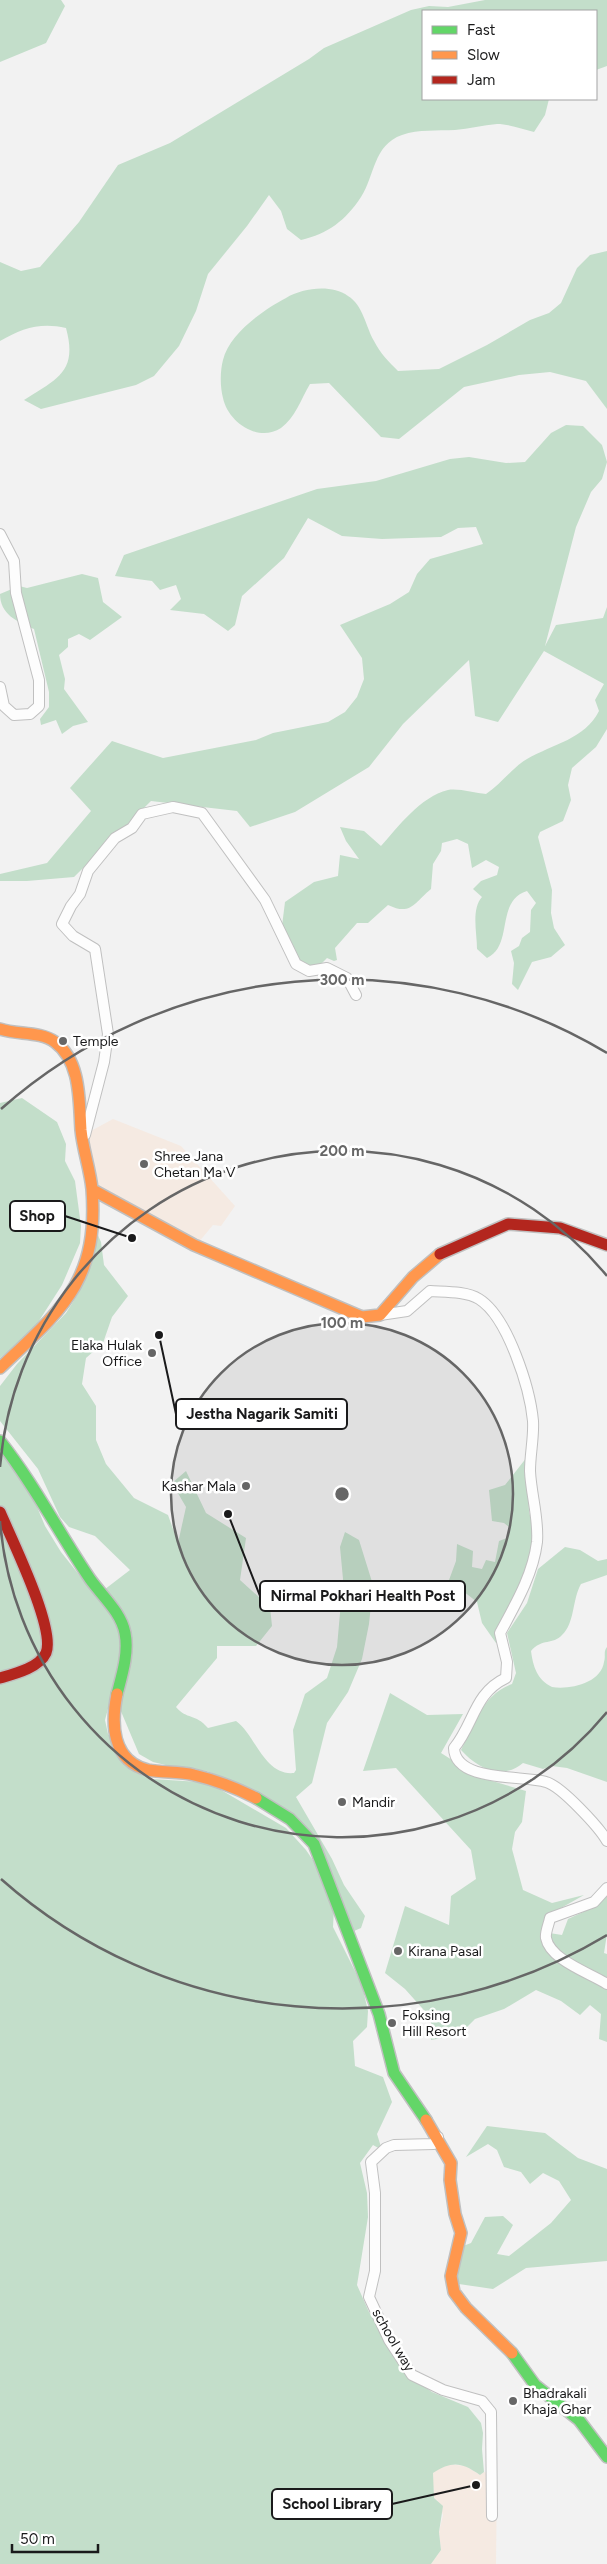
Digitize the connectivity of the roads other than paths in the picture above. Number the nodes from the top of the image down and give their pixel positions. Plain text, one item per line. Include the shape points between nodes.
1 (0, 534) edge
2 (0, 687) edge
3 (356, 995) dead end
4 (0, 1029) edge
5 (83, 1146) junction
6 (92, 1190) junction
7 (607, 1245) edge
8 (380, 1315) junction
9 (0, 1368) edge
10 (0, 1441) edge
11 (0, 1512) edge
12 (0, 1678) edge
13 (607, 1841) edge
14 (607, 1888) edge
15 (607, 1984) edge
16 (438, 2137) junction
17 (607, 2457) edge
18 (492, 2516) dead end

1 - 2 street via 14,561 16,592 39,680 39,706 30,714 11,714 4,706
3 - 5 street via 347,978 327,968 309,971 296,964 265,900 202,812 173,807 142,814 88,871 80,894 62,924 73,936 95,949 108,1034
4 - 5 main road via 46,1038 62,1049 70,1060 76,1080
5 - 6 main road
6 - 8 main road via 194,1245 242,1266 362,1317
6 - 9 main road via 89,1253 84,1273 63,1309
7 - 8 main road via 560,1228 508,1224 439,1254 413,1276
8 - 13 street via 407,1311 430,1291 479,1299 502,1324 524,1379 533,1422 530,1472 537,1542 519,1597 500,1633 507,1662 506,1678 482,1696 454,1748 454,1754 462,1765 500,1778 547,1782 572,1802
10 - 16 main road via 22,1468 91,1580 118,1616 125,1635 125,1654 113,1725 123,1755 139,1767 193,1775 264,1801 300,1827 314,1844 328,1874 379,2014 394,2073
11 - 12 main road via 49,1637 48,1652 39,1661 22,1672
14 - 15 street via 594,1902 550,1918 546,1937 551,1948 563,1960
16 - 17 main road via 451,2163 450,2180 461,2233 451,2276 454,2292 512,2353 535,2385 579,2420
16 - 18 street, school way via 434,2144 386,2148 371,2162 375,2193 375,2271 369,2297 389,2340 412,2376 443,2390 482,2401 491,2412

